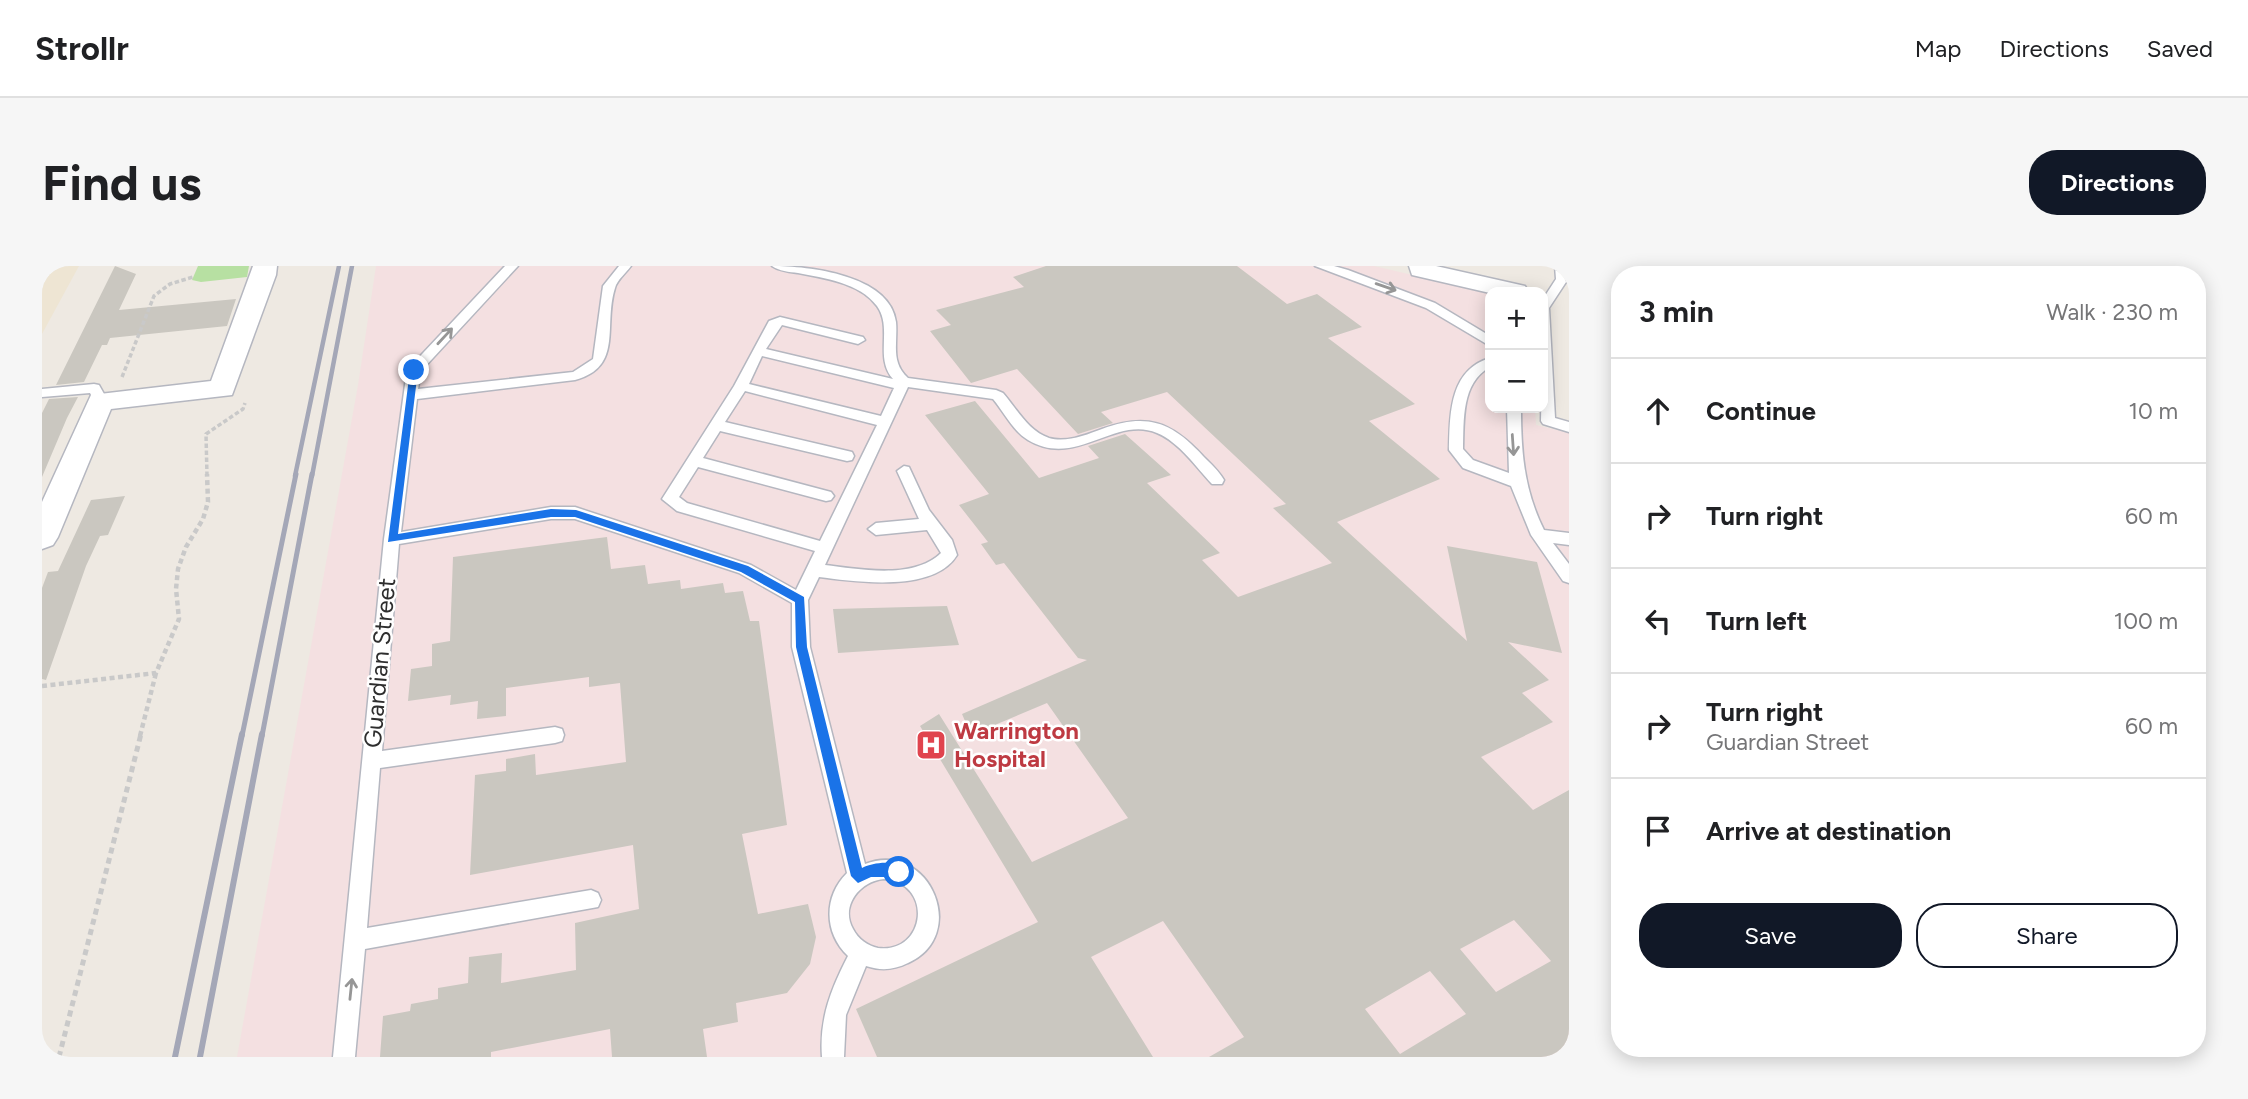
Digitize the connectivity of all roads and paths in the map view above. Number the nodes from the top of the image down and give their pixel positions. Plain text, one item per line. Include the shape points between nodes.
1 (265, 266) edge
2 (512, 266) edge
3 (625, 266) edge
4 (778, 266) edge
5 (1321, 266) edge
6 (1422, 266) edge
7 (1561, 266) edge
8 (826, 271) edge
9 (193, 277) dead end
10 (1498, 287) edge
11 (1485, 339) edge
12 (858, 340) dead end
13 (758, 351) junction
14 (1485, 364) edge
15 (903, 384) junction
16 (741, 386) junction
17 (42, 393) edge
18 (409, 395) junction
19 (247, 396) dead end
20 (107, 401) junction
21 (1514, 413) edge
22 (885, 422) junction
23 (718, 425) junction
24 (1569, 427) edge
25 (847, 456) dead end
26 (696, 461) junction
27 (904, 471) dead end
28 (1217, 480) dead end
29 (1517, 482) junction
30 (826, 496) dead end
31 (930, 524) junction
32 (876, 529) dead end
33 (1539, 535) junction
34 (42, 537) edge
35 (1569, 538) edge
36 (392, 539) junction
37 (825, 548) junction
38 (814, 570) junction
39 (1569, 577) edge
40 (800, 600) junction
41 (156, 673) junction
42 (42, 686) edge
43 (555, 735) dead end
44 (371, 761) junction
45 (858, 876) junction
46 (591, 900) dead end
47 (356, 940) junction
48 (862, 952) junction
49 (59, 1057) edge
50 (344, 1057) edge
51 (833, 1057) edge

1 - 20 street via 222,389
18 -> 2 lane, Guardian Street via 414,370
3 - 18 lane via 609,286 599,361 587,371
4 - 8 lane
5 -> 11 lane via 1435,307
6 - 10 street via 1421,270
7 - 24 lane via 1562,279 1543,309 1548,421
8 - 15 lane via 882,303 889,318 890,368
9 - 20 path via 154,296
12 - 13 lane via 780,321
13 - 15 lane
13 - 16 lane
14 - 29 lane via 1465,381 1459,393 1456,450 1468,464
15 - 22 lane
15 - 28 lane via 999,396 1031,435 1056,445 1144,424 1171,434
16 - 22 lane
16 - 23 lane
17 - 20 lane via 94,388
18 - 36 lane, Guardian Street
19 - 41 path via 243,409 206,434 208,502 178,569 179,619
20 - 34 street
21 -> 29 lane
22 - 37 lane
23 - 25 lane
23 - 26 lane
26 - 30 lane
26 - 37 lane via 670,499 682,507
27 - 31 lane
29 - 33 lane
31 - 32 lane
31 - 38 lane via 949,555 944,563 923,572 864,576
33 - 35 lane
33 - 39 lane
36 - 40 lane via 576,513 745,569
36 - 44 lane, Guardian Street
37 - 38 lane
38 - 40 lane
40 - 45 lane via 801,647
41 - 42 path
41 - 49 path
43 - 44 lane
44 - 47 lane, Guardian Street
45 - 48 lane via 847,887 839,914 850,942
45 - 48 lane via 871,870 899,872 922,891 930,919 918,946 906,954 892,959
46 - 47 lane
50 -> 47 lane, Guardian Street
48 - 51 lane via 834,1009

